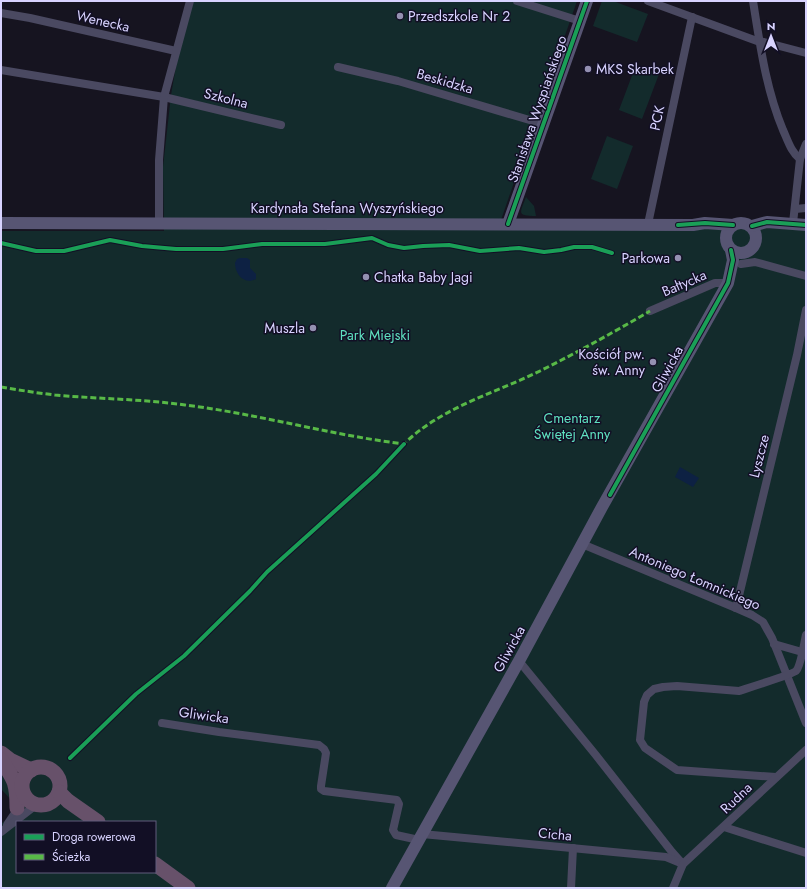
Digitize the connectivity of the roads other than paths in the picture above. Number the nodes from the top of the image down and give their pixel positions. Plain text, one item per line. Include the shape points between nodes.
1 (190, 1) edge
2 (517, 1) edge
3 (587, 1) edge
4 (648, 1) edge
5 (752, 1) edge
6 (1, 13) edge
7 (692, 17) junction
8 (580, 21) junction
9 (759, 41) junction
10 (176, 51) junction
11 (806, 53) edge
12 (338, 67) dead end
13 (1, 70) edge
14 (164, 97) junction
15 (543, 124) junction
16 (281, 125) dead end
17 (806, 144) edge
18 (800, 159) junction
19 (806, 208) edge
20 (794, 209) junction
21 (1, 222) edge
22 (160, 223) junction
23 (778, 223) junction
24 (508, 224) junction
25 (648, 224) junction
26 (792, 224) junction
27 (693, 225) junction
28 (733, 225) junction
29 (806, 225) edge
30 (752, 226) junction
31 (726, 236) junction
32 (756, 238) junction
33 (731, 250) junction
34 (743, 258) junction
35 (806, 276) edge
36 (728, 283) junction
37 (806, 310) edge
38 (650, 312) dead end
39 (582, 544) junction
40 (736, 608) junction
41 (806, 635) edge
42 (774, 644) junction
43 (802, 652) junction
44 (519, 662) junction
45 (787, 675) junction
46 (162, 723) dead end
47 (806, 723) edge
48 (806, 750) edge
49 (1, 752) edge
50 (1, 760) edge
51 (27, 776) junction
52 (776, 778) junction
53 (56, 797) junction
54 (26, 803) junction
55 (88, 821) edge
56 (97, 821) edge
57 (724, 827) junction
58 (3, 831) edge
59 (420, 837) junction
60 (573, 848) junction
61 (806, 854) edge
62 (683, 864) junction
63 (156, 865) edge
64 (156, 870) edge
65 (180, 888) edge
66 (188, 888) edge
67 (392, 888) edge
68 (571, 888) edge
69 (673, 888) edge

1 - 10 street
2 - 8 street
3 - 8 street, Stanisława Wyspiańskiego
4 - 7 street
5 - 9 street
6 - 10 street, Wenecka
7 - 9 street
7 - 25 street, PCK
8 - 15 street, Stanisława Wyspiańskiego
9 - 11 street
9 - 18 street via 775,111 791,149
10 - 14 street
12 - 15 street, Beskidzka via 398,81
13 - 14 street, Szkolna
14 - 16 street, Szkolna
14 - 22 street via 159,160
15 - 24 street, Stanisława Wyspiańskiego
17 - 18 street
18 - 20 street
19 - 20 street
20 - 26 street
21 - 22 street, Kardynała Stefana Wyszyńskiego
22 - 24 street, Kardynała Stefana Wyszyńskiego
23 - 26 street
23 - 30 street via 767,222
23 - 32 street
24 - 25 street, Kardynała Stefana Wyszyńskiego
25 - 27 street, Kardynała Stefana Wyszyńskiego
26 - 29 street
27 - 28 street, Kardynała Stefana Wyszyńskiego
27 - 31 street, Kardynała Stefana Wyszyńskiego via 714,228
28 - 30 street via 740,222
28 - 31 street via 728,229
30 - 32 street
31 - 33 street via 726,242
32 - 34 street via 754,247
33 - 34 street
33 - 36 street, Gliwicka via 734,260
34 - 35 street
34 - 36 street, Gliwicka
36 - 38 street, Bałtycka via 715,283
36 - 39 street, Gliwicka
37 - 40 street, Lyszcze
39 - 40 street, Antoniego Łomnickiego
39 - 44 street, Gliwicka
40 - 42 street, Antoniego Łomnickiego via 763,622
41 - 43 street
42 - 43 street
42 - 45 street, Antoniego Łomnickiego
43 - 45 street via 796,671
44 - 59 street, Gliwicka
44 - 62 street
45 - 47 street, Antoniego Łomnickiego
45 - 52 street via 739,691 677,686 654,689 644,702 640,737 645,748 677,770
46 - 59 street, Gliwicka via 319,745 326,753 321,789 397,800 399,804 394,833
48 - 52 street, Rudna
49 - 51 highway
50 - 51 highway
50 - 54 highway
51 - 53 highway via 42,768 53,772 59,781
51 - 54 highway via 23,788
52 - 57 street, Rudna
53 - 54 highway via 44,805
53 - 55 highway via 64,807
53 - 56 highway via 68,801
54 - 58 street
54 - 58 street
57 - 61 street
57 - 62 street, Rudna
59 - 60 street, Cicha
59 - 67 street, Gliwicka
60 - 62 street, Cicha via 666,857
60 - 68 street
62 - 69 street
63 - 66 highway
64 - 65 highway

